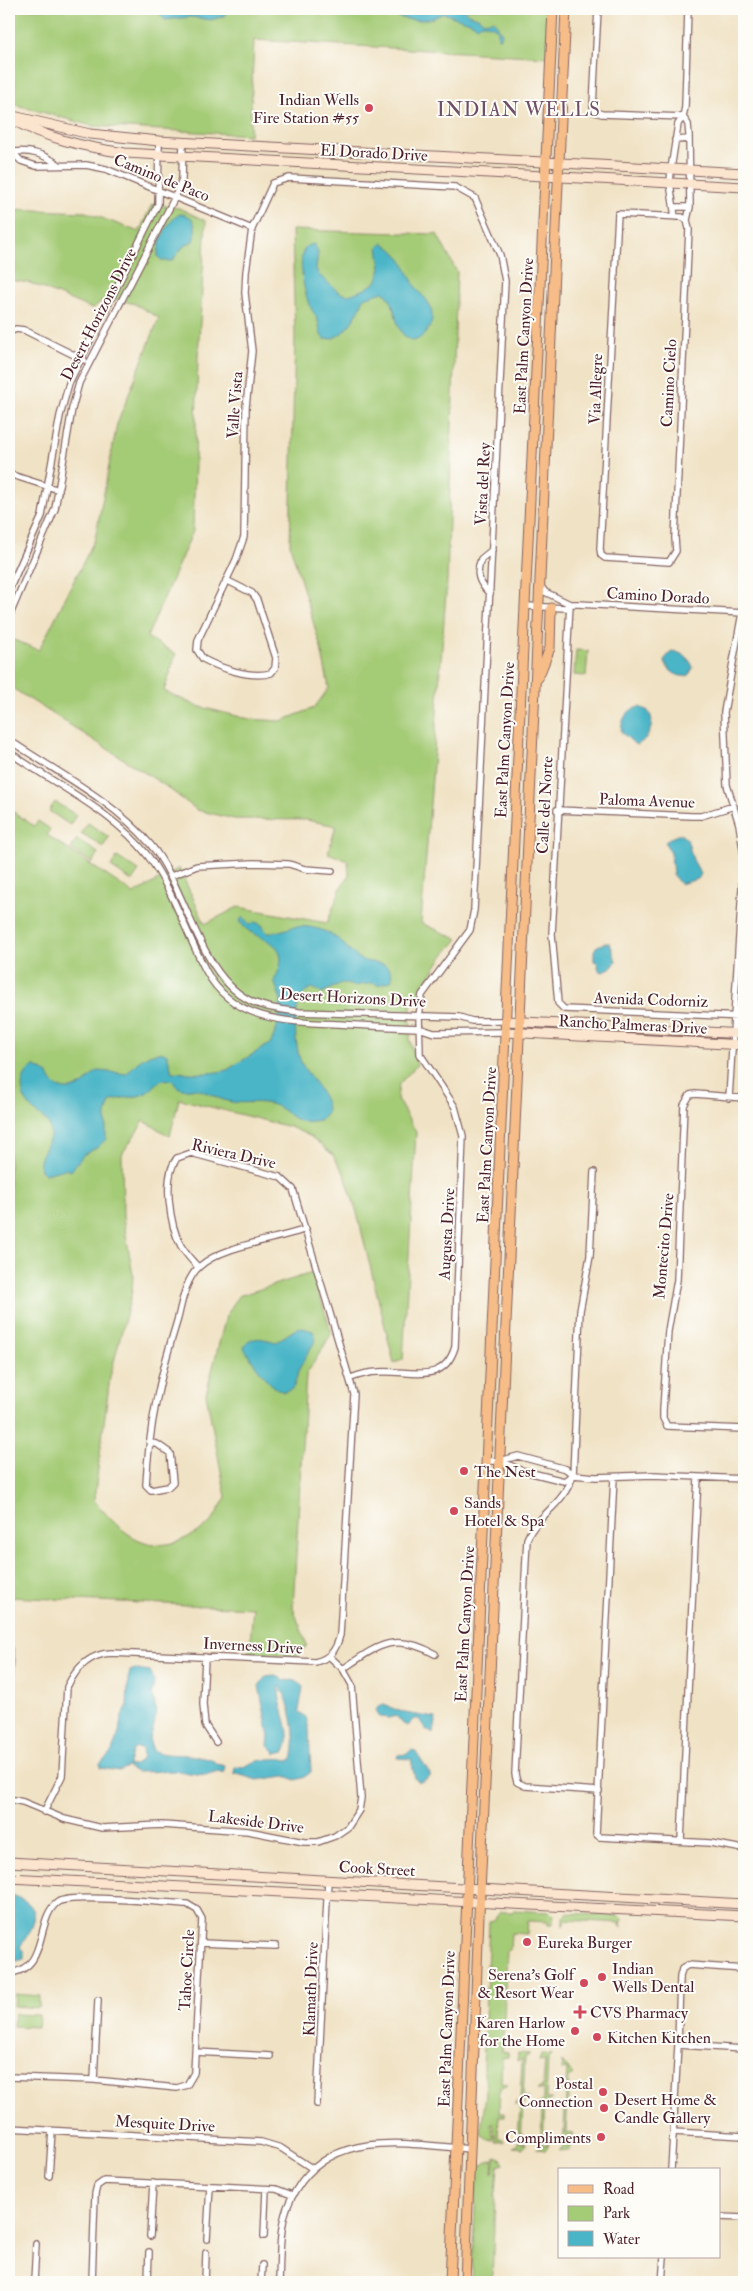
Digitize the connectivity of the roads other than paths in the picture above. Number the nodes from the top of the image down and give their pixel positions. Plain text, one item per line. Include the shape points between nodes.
1 (553, 9) edge
2 (566, 9) edge
3 (598, 9) edge
4 (688, 9) edge
5 (9, 117) edge
6 (684, 117) junction
7 (675, 140) junction
8 (689, 140) junction
9 (160, 141) junction
10 (184, 142) junction
11 (11, 150) edge
12 (371, 152) junction
13 (422, 155) junction
14 (159, 156) junction
15 (183, 157) junction
16 (546, 162) junction
17 (559, 163) junction
18 (58, 164) junction
19 (370, 167) junction
20 (671, 169) junction
21 (421, 170) junction
22 (690, 170) junction
23 (744, 173) edge
24 (545, 176) junction
25 (558, 177) junction
26 (670, 183) junction
27 (689, 184) junction
28 (744, 187) edge
29 (159, 189) junction
30 (175, 197) junction
31 (674, 207) junction
32 (690, 207) junction
33 (675, 217) junction
34 (687, 220) junction
35 (252, 229) junction
36 (9, 332) edge
37 (81, 358) junction
38 (89, 362) junction
39 (9, 474) edge
40 (49, 488) junction
41 (59, 490) junction
42 (492, 550) junction
43 (610, 559) joint
44 (226, 580) junction
45 (540, 585) junction
46 (9, 590) edge
47 (490, 594) junction
48 (570, 604) junction
49 (11, 606) edge
50 (526, 606) junction
51 (538, 607) junction
52 (551, 608) junction
53 (743, 613) edge
54 (9, 617) edge
55 (535, 687) junction
56 (9, 740) edge
57 (9, 752) edge
58 (734, 806) junction
59 (557, 810) junction
60 (332, 871) dead end
61 (171, 876) junction
62 (559, 1006) joint
63 (419, 1016) junction
64 (734, 1016) junction
65 (744, 1017) edge
66 (506, 1021) junction
67 (520, 1022) junction
68 (419, 1028) junction
69 (506, 1032) junction
70 (519, 1033) junction
71 (734, 1033) junction
72 (744, 1034) edge
73 (733, 1044) junction
74 (744, 1045) edge
75 (729, 1098) junction
76 (744, 1098) edge
77 (594, 1172) dead end
78 (306, 1229) junction
79 (198, 1268) junction
80 (351, 1378) junction
81 (744, 1429) edge
82 (150, 1443) junction
83 (487, 1461) junction
84 (500, 1461) junction
85 (574, 1475) junction
86 (614, 1477) junction
87 (698, 1477) junction
88 (744, 1479) edge
89 (435, 1654) dead end
90 (329, 1656) junction
91 (205, 1657) junction
92 (342, 1669) junction
93 (216, 1742) dead end
94 (599, 1791) junction
95 (9, 1799) edge
96 (44, 1812) junction
97 (681, 1841) junction
98 (744, 1849) edge
99 (9, 1862) edge
100 (9, 1878) edge
101 (328, 1880) junction
102 (467, 1888) junction
103 (480, 1888) junction
104 (328, 1895) junction
105 (467, 1902) junction
106 (480, 1902) junction
107 (744, 1904) edge
108 (744, 1916) edge
109 (202, 1943) junction
110 (276, 1946) dead end
111 (744, 1969) edge
112 (9, 1973) edge
113 (98, 2000) dead end
114 (678, 2046) junction
115 (744, 2049) edge
116 (195, 2052) junction
117 (270, 2056) dead end
118 (9, 2077) edge
119 (94, 2080) junction
120 (317, 2102) dead end
121 (9, 2128) edge
122 (52, 2131) junction
123 (673, 2132) junction
124 (744, 2136) edge
125 (456, 2148) junction
126 (469, 2149) junction
127 (670, 2168) edge
128 (313, 2169) junction
129 (49, 2176) dead end
130 (153, 2183) junction
131 (210, 2186) junction
132 (266, 2188) junction
133 (292, 2195) junction
134 (720, 2217) edge
135 (744, 2218) edge
136 (150, 2236) dead end
137 (264, 2236) dead end
138 (207, 2239) dead end
139 (36, 2244) dead end
140 (150, 2252) dead end
141 (206, 2253) dead end
142 (664, 2258) edge
143 (262, 2265) dead end
144 (34, 2282) edge
145 (92, 2282) edge
146 (148, 2282) edge
147 (204, 2282) edge
148 (261, 2282) edge
149 (279, 2282) edge
150 (450, 2282) edge
151 (465, 2282) edge
152 (662, 2282) edge

1 - 16 main road, East Palm Canyon Drive
2 - 17 main road, East Palm Canyon Drive
3 - 6 street via 595,112
4 - 6 street
5 - 9 main road, El Dorado Drive via 90,134
5 - 14 main road, El Dorado Drive via 29,129 85,146
6 - 7 street via 678,124
6 - 8 street
7 - 8 street
7 - 20 street
8 - 22 street
9 - 10 main road, El Dorado Drive
9 - 14 street, Desert Horizons Drive
10 - 12 main road, El Dorado Drive
10 - 15 street, Desert Horizons Drive
11 - 18 street, Camino de Paco via 41,153
11 - 18 street, Camino de Paco via 21,160 36,166
12 - 13 main road, El Dorado Drive
12 - 19 main road
13 - 16 main road, El Dorado Drive
13 - 21 main road
14 - 15 main road, El Dorado Drive
14 - 29 street, Desert Horizons Drive
15 - 19 main road, El Dorado Drive
15 - 30 street, Desert Horizons Drive via 182,179
16 - 17 main road, El Dorado Drive
16 - 24 main road, East Palm Canyon Drive
17 - 20 main road, El Dorado Drive
17 - 25 main road, East Palm Canyon Drive
18 - 29 street, Camino de Paco via 106,169
19 - 21 main road, El Dorado Drive
20 - 22 main road, El Dorado Drive
20 - 26 street
21 - 24 main road, El Dorado Drive
22 - 23 main road, El Dorado Drive
22 - 27 street
24 - 25 main road, El Dorado Drive
24 - 50 main road, East Palm Canyon Drive
25 - 26 main road, El Dorado Drive
25 - 45 main road, East Palm Canyon Drive
26 - 27 main road, El Dorado Drive
26 - 31 street
27 - 28 main road, El Dorado Drive
27 - 32 street
29 - 30 street, Camino de Paco
29 - 37 street, Desert Horizons Drive via 158,204
30 - 35 street, Camino de Paco
30 - 38 street, Desert Horizons Drive
31 - 32 street
31 - 33 street
32 - 34 street
33 - 34 street
33 - 43 street, Via Allegre via 618,214 600,549 601,554
34 - 43 street, Camino Cielo via 675,556 669,562
35 - 42 street, Vista del Rey via 274,183 289,178 455,187 475,198 500,255 505,281
35 - 44 street, Valle Vista via 245,293 252,352 246,406 244,537
36 - 37 street via 24,330
37 - 38 street
37 - 40 street, Desert Horizons Drive via 65,395
38 - 41 street, Desert Horizons Drive via 75,395
39 - 40 street
40 - 41 street
40 - 46 street, Desert Horizons Drive via 39,525
41 - 49 street, Desert Horizons Drive via 51,520
42 - 47 street, Vista del Rey
42 - 47 street via 482,559 478,570 479,580
44 - 44 street, Valle Vista via 198,640 199,654 207,661 241,672 270,673 275,668 276,658 258,600 252,593
45 - 48 street, Camino Dorado via 545,592
45 - 51 main road, East Palm Canyon Drive
47 - 63 street, Vista del Rey via 474,910 470,930 422,994
48 - 52 street, Camino Dorado via 566,608
48 - 53 street, Camino Dorado
48 - 59 street, Calle del Norte
49 - 54 street, Desert Horizons Drive
50 - 51 street, Camino Dorado
50 - 66 main road, East Palm Canyon Drive
51 - 52 street, Camino Dorado
51 - 55 main road, East Palm Canyon Drive
52 - 55 main road via 550,648
53 - 58 street via 724,712 727,785
55 - 67 main road, East Palm Canyon Drive
56 - 61 street, Desert Horizons Drive via 120,815 151,845
57 - 68 street, Desert Horizons Drive via 111,819 128,834 154,866 215,985 244,1010 271,1019 298,1022
58 - 59 street, Paloma Avenue via 701,816
58 - 64 street via 744,856
59 - 62 street, Calle del Norte via 552,934
60 - 61 street via 288,864 253,864 197,866
61 - 63 street, Desert Horizons Drive via 216,969 232,989 254,1003 299,1012
62 - 64 street, Avenida Codorniz via 564,1010
63 - 66 street, Desert Horizons Drive
63 - 68 street, Augusta Drive
64 - 65 street, Avenida Codorniz
64 - 71 street
66 - 67 main road, Desert Horizons Drive
66 - 69 main road, East Palm Canyon Drive
67 - 70 main road, East Palm Canyon Drive
67 - 71 main road, Rancho Palmeras Drive
68 - 69 street, Desert Horizons Drive via 434,1034
68 - 80 street, Augusta Drive via 420,1054 455,1108 464,1136 455,1346 449,1361 431,1372 378,1372
69 - 70 main road, Desert Horizons Drive
69 - 83 main road, East Palm Canyon Drive
70 - 73 main road, Rancho Palmeras Drive
70 - 84 main road, East Palm Canyon Drive
71 - 72 main road, Rancho Palmeras Drive
71 - 73 street
73 - 74 main road, Rancho Palmeras Drive
73 - 75 street
75 - 76 street
75 - 81 street, Montecito Drive via 695,1094 690,1095 684,1105 677,1280 668,1331 663,1410 664,1422 672,1427
77 - 85 street via 590,1256 580,1311
78 - 79 street via 215,1256
78 - 79 street, Riviera Drive via 294,1189 280,1176 191,1153 181,1155 172,1169 170,1208 181,1246
78 - 80 street, Riviera Drive
79 - 82 street via 186,1290 159,1380
80 - 90 street via 355,1402 344,1610 337,1646
82 - 82 street via 147,1488 168,1487 174,1482 170,1454
83 - 84 street
83 - 102 main road, East Palm Canyon Drive
84 - 85 street via 518,1456
84 - 85 street via 552,1479 564,1481
84 - 103 main road, East Palm Canyon Drive
85 - 86 street
85 - 94 street via 565,1496 534,1526 527,1539 515,1774 517,1782 525,1786
86 - 87 street
86 - 94 street
87 - 88 street
87 - 97 street
89 - 92 street via 424,1647 402,1642 386,1644 377,1646
90 - 91 street, Inverness Drive via 306,1662
90 - 92 street, Lakeside Drive
91 - 93 street via 205,1725
91 - 96 street, Inverness Drive via 104,1653 79,1668 70,1680 66,1695 62,1776
92 - 96 street, Lakeside Drive via 352,1685 361,1798 359,1810 348,1826 335,1836 318,1842 304,1842 248,1831 162,1825 102,1828
94 - 97 street via 598,1836
95 - 96 street, Lakeside Drive
97 - 98 street
99 - 101 main road, Cook Street
100 - 104 main road, Cook Street
101 - 102 main road, Cook Street
101 - 104 street, Klamath Drive
102 - 103 main road, Cook Street
102 - 105 main road, East Palm Canyon Drive
103 - 106 main road, East Palm Canyon Drive
103 - 107 main road, Cook Street
104 - 105 main road, Cook Street
104 - 120 street, Klamath Drive
105 - 106 main road, Cook Street
105 - 125 main road, East Palm Canyon Drive
106 - 108 main road, Cook Street
106 - 126 main road, East Palm Canyon Drive
109 - 110 street
109 - 112 street, Tahoe Circle via 200,1914 187,1904 69,1899 57,1902 51,1910 30,1963
109 - 116 street, Tahoe Circle
111 - 114 street via 688,1965 682,1970
113 - 119 street
114 - 115 street
114 - 123 street
116 - 117 street
116 - 119 street, Tahoe Circle via 192,2078 182,2087
118 - 119 street, Tahoe Circle
121 - 122 street, Mesquite Drive
122 - 128 street, Mesquite Drive via 261,2142 281,2148
122 - 129 street
123 - 124 street
123 - 127 street
125 - 126 street
125 - 128 street via 388,2144 358,2146 338,2153
125 - 150 main road, East Palm Canyon Drive
126 - 151 main road, East Palm Canyon Drive
128 - 133 street
130 - 131 street
130 - 136 street
130 - 145 street via 107,2180 97,2186
131 - 132 street
131 - 138 street
132 - 133 street
132 - 137 street
133 - 149 street via 282,2227
134 - 135 street
139 - 144 street
140 - 146 street
141 - 147 street
142 - 152 street
143 - 148 street

